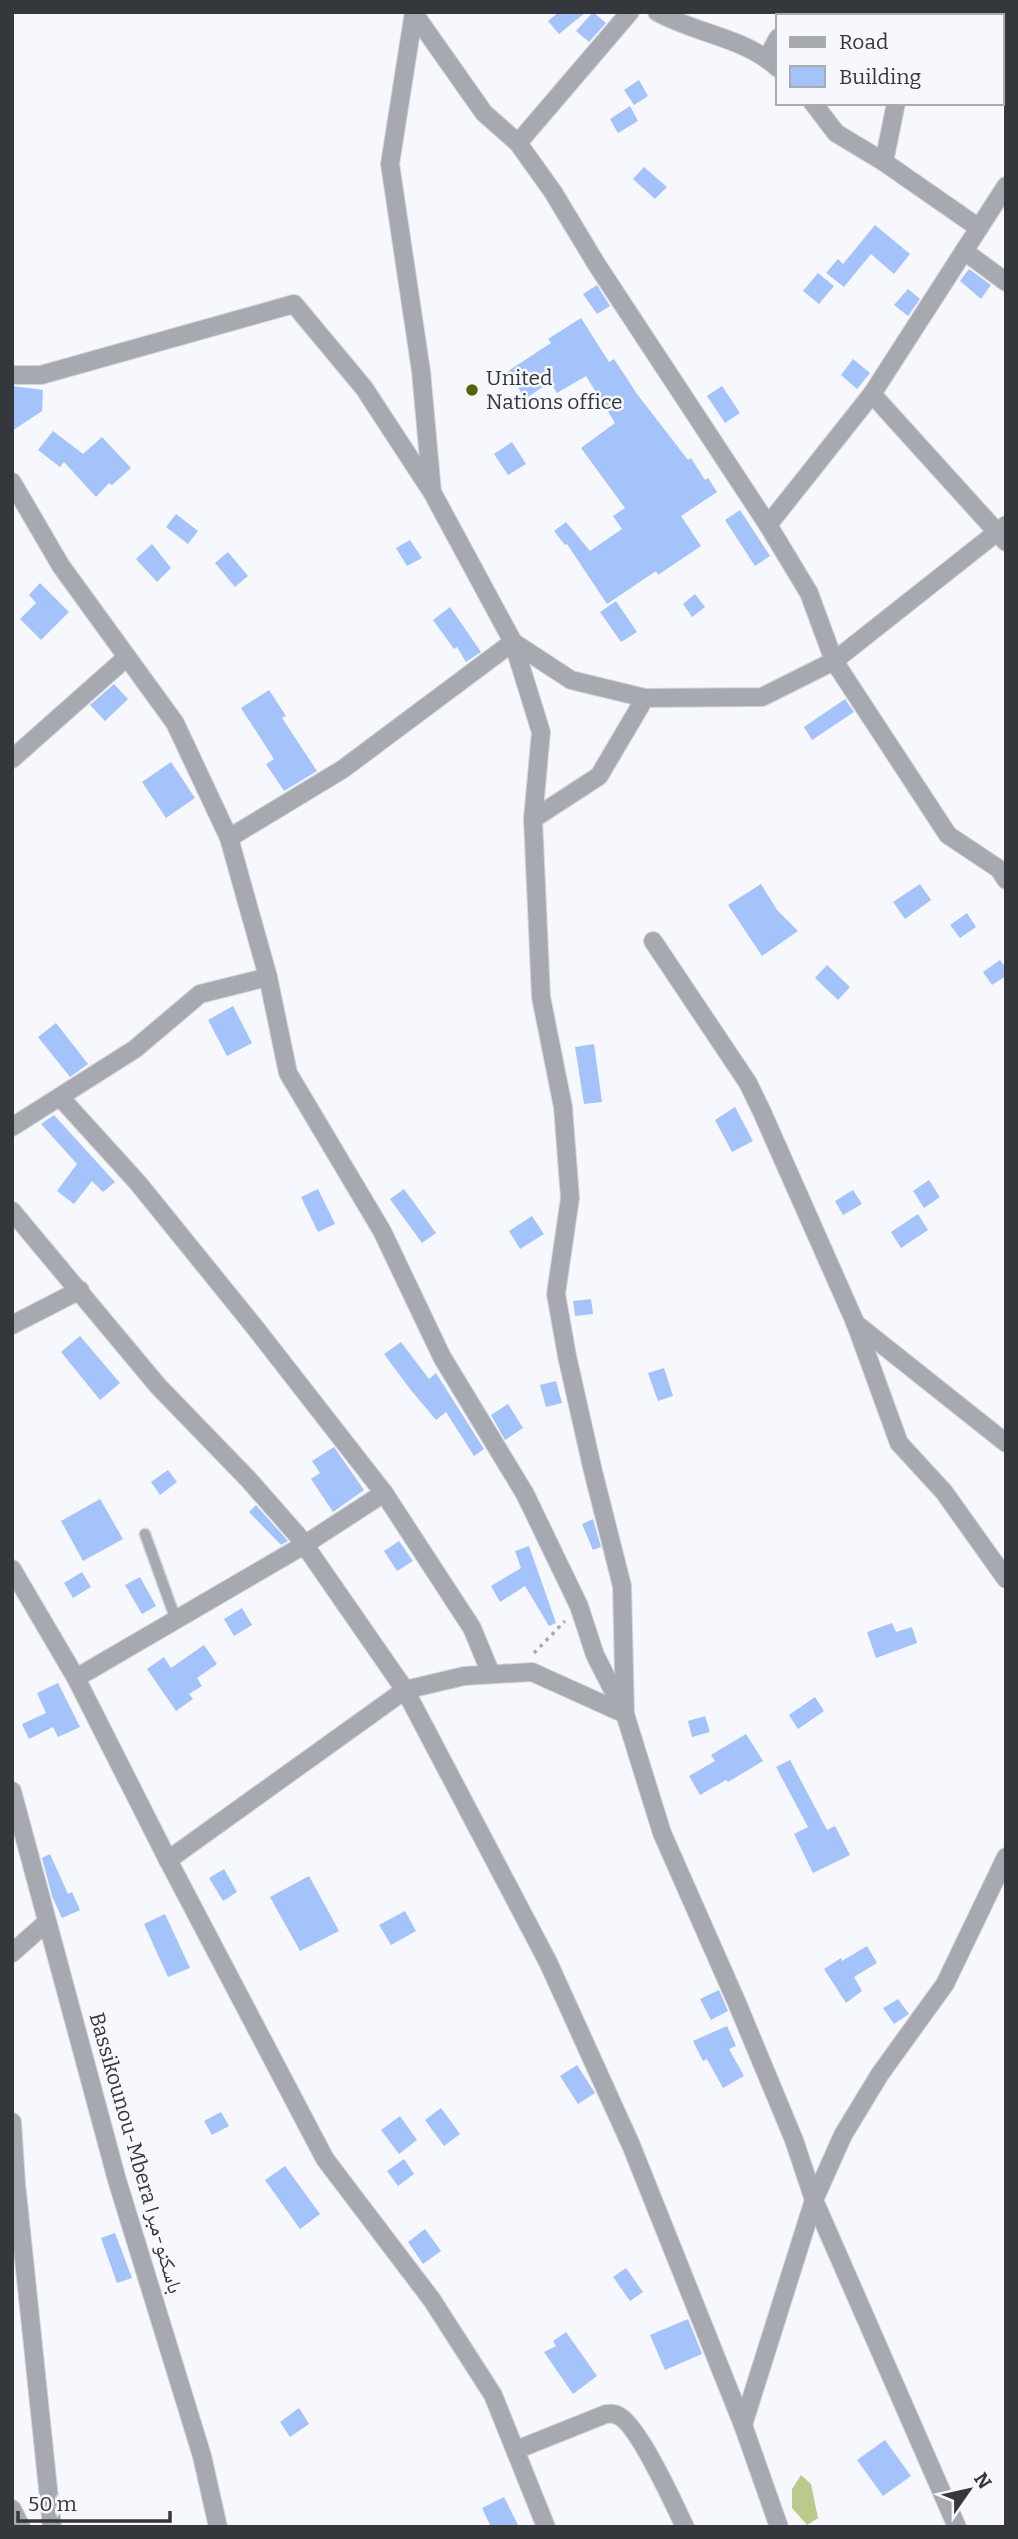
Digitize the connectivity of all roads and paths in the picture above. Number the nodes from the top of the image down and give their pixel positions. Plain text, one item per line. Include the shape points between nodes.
1 (630, 12) edge
2 (657, 12) edge
3 (414, 13) edge
4 (773, 63) edge
5 (815, 105) edge
6 (896, 105) edge
7 (518, 143) junction
8 (884, 162) junction
9 (1006, 187) edge
10 (979, 228) junction
11 (964, 251) junction
12 (1006, 282) edge
13 (12, 375) edge
14 (872, 394) junction
15 (12, 482) edge
16 (432, 492) junction
17 (768, 525) junction
18 (1003, 533) edge
19 (513, 642) junction
20 (127, 657) junction
21 (834, 661) junction
22 (645, 698) junction
23 (12, 759) edge
24 (533, 819) junction
25 (229, 838) junction
26 (1004, 871) edge
27 (653, 941) dead end
28 (268, 977) junction
29 (60, 1097) junction
30 (12, 1127) edge
31 (12, 1211) edge
32 (79, 1290) junction
33 (855, 1322) junction
34 (12, 1325) edge
35 (1006, 1443) edge
36 (384, 1493) junction
37 (145, 1534) dead end
38 (303, 1545) junction
39 (12, 1569) edge
40 (1006, 1579) edge
41 (176, 1620) junction
42 (491, 1674) junction
43 (76, 1678) junction
44 (405, 1690) junction
45 (625, 1714) junction
46 (12, 1791) edge
47 (1006, 1857) edge
48 (168, 1860) junction
49 (47, 1922) junction
50 (12, 1952) edge
51 (12, 2122) edge
52 (14, 2183) edge
53 (814, 2200) junction
54 (743, 2425) junction
55 (516, 2450) junction
56 (12, 2509) edge
57 (20, 2527) edge
58 (52, 2527) edge
59 (218, 2527) edge
60 (546, 2527) edge
61 (685, 2527) edge
62 (779, 2527) edge
63 (957, 2527) edge

1 - 7 street
2 - 4 street via 727,38
3 - 7 street via 484,113
3 - 16 street via 390,164 421,371
5 - 8 street via 836,133
6 - 8 street
7 - 17 street
8 - 10 street
9 - 10 street
10 - 11 street
11 - 12 street
11 - 14 street
13 - 16 street via 41,375 294,304 364,388
14 - 17 street
14 - 18 street
15 - 20 street via 61,566
16 - 19 street
17 - 21 street via 809,593
18 - 21 street
19 - 22 street via 571,680
19 - 24 street via 541,732
19 - 25 street via 343,769
20 - 23 street
20 - 25 street via 175,723
21 - 22 street via 762,697
21 - 26 street via 948,835
22 - 24 street via 599,776
24 - 45 street via 541,998 563,1107 570,1198 556,1294 622,1586
25 - 28 street
27 - 33 street via 748,1083
28 - 29 street via 200,994 135,1049
28 - 45 street via 288,1073 382,1231 442,1357 525,1494
29 - 30 street
29 - 36 street via 138,1183
31 - 32 street
32 - 34 street
32 - 38 street
33 - 35 street
33 - 40 street via 899,1443 944,1492
36 - 38 street
36 - 42 street via 472,1628
37 - 41 lane
38 - 41 street
38 - 44 street
39 - 43 street
41 - 43 street
42 - 44 street
42 - 45 street via 532,1672
43 - 48 street
44 - 48 street
44 - 54 street via 553,1974 631,2144
45 - 53 street via 662,1833 783,2115
46 - 49 street, Bassikounou-Mbera باسكنو-مبرا
47 - 53 street via 945,1984 843,2135
48 - 55 street via 325,2159 432,2300 492,2395
49 - 50 street
49 - 59 street, Bassikounou-Mbera باسكنو-مبرا via 117,2180 202,2456
51 - 52 street
52 - 58 street
53 - 54 street
53 - 63 street
54 - 62 street
55 - 60 street
55 - 61 street via 606,2414 618,2415 664,2481
56 - 57 street

